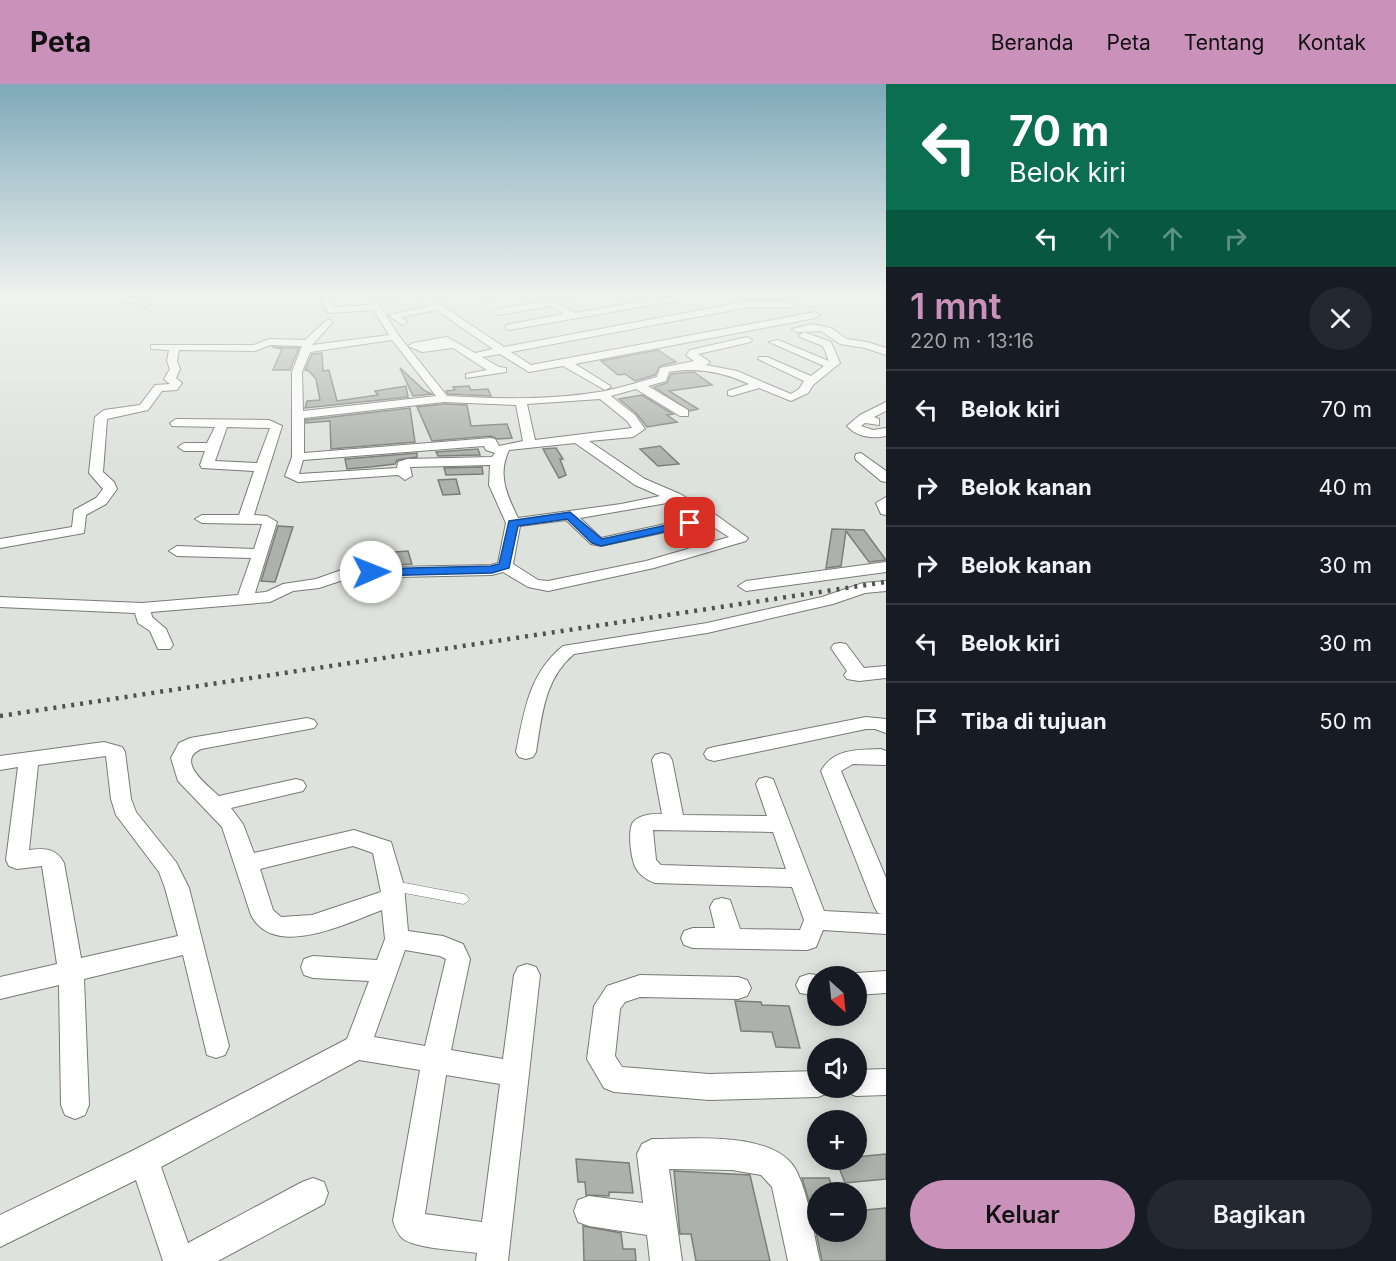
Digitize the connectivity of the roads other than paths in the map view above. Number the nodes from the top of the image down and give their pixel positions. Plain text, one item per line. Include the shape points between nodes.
1 (173, 352) edge
2 (305, 352) edge
3 (406, 352) edge
4 (466, 352) edge
5 (496, 352) edge
6 (503, 352) edge
7 (617, 352) edge
8 (694, 352) edge
9 (798, 352) edge
10 (829, 352) edge
11 (472, 356) junction
12 (763, 359) dead end
13 (564, 362) junction
14 (524, 365) junction
15 (695, 366) junction
16 (832, 366) junction
17 (497, 371) junction
18 (470, 376) dead end
19 (812, 380) junction
20 (760, 384) junction
21 (639, 386) junction
22 (603, 391) junction
23 (732, 393) dead end
24 (791, 398) junction
25 (444, 399) junction
26 (521, 403) junction
27 (771, 405) dead end
28 (886, 406) edge
29 (684, 413) dead end
30 (299, 415) junction
31 (864, 418) junction
32 (176, 423) dead end
33 (222, 424) junction
34 (886, 425) edge
35 (886, 432) edge
36 (579, 440) junction
37 (530, 444) junction
38 (184, 447) dead end
39 (212, 447) junction
40 (500, 456) junction
41 (298, 457) junction
42 (861, 458) dead end
43 (262, 467) junction
44 (886, 478) edge
45 (675, 497) junction
46 (886, 501) edge
47 (886, 511) edge
48 (570, 516) junction
49 (711, 518) junction
50 (202, 519) dead end
51 (244, 519) junction
52 (532, 525) dead end
53 (512, 526) junction
54 (0, 544) edge
55 (177, 551) dead end
56 (260, 554) junction
57 (505, 566) junction
58 (886, 567) edge
59 (746, 586) dead end
60 (886, 586) edge
61 (203, 592) dead end
62 (246, 596) junction
63 (0, 602) edge
64 (142, 608) junction
65 (164, 645) dead end
66 (840, 648) dead end
67 (886, 672) edge
68 (882, 719) edge
69 (307, 724) dead end
70 (526, 752) dead end
71 (714, 754) dead end
72 (886, 758) edge
73 (29, 759) junction
74 (662, 760) dead end
75 (0, 763) edge
76 (766, 784) dead end
77 (296, 786) dead end
78 (215, 804) junction
79 (674, 822) junction
80 (781, 824) junction
81 (8, 862) edge
82 (247, 863) junction
83 (801, 878) junction
84 (392, 891) junction
85 (463, 899) dead end
86 (886, 906) edge
87 (722, 907) dead end
88 (816, 920) junction
89 (886, 924) edge
90 (693, 938) dead end
91 (730, 938) junction
92 (397, 939) junction
93 (192, 943) junction
94 (313, 968) dead end
95 (71, 971) junction
96 (386, 971) junction
97 (527, 975) dead end
98 (886, 982) edge
99 (867, 983) edge
100 (0, 988) edge
101 (738, 988) dead end
102 (216, 1046) dead end
103 (357, 1047) junction
104 (435, 1061) junction
105 (516, 1074) junction
106 (886, 1082) edge
107 (867, 1083) edge
108 (807, 1084) edge
109 (75, 1105) dead end
110 (144, 1160) junction
111 (313, 1193) dead end
112 (590, 1211) dead end
113 (660, 1221) junction
114 (0, 1231) edge
115 (493, 1251) edge
116 (179, 1261) edge
117 (186, 1261) edge
118 (666, 1261) edge
119 (804, 1261) edge

1 - 54 street via 172,364 176,369 170,379 176,383 173,388 159,387 144,408 101,417 96,473 110,489 102,501 79,513 79,530
2 - 30 street via 297,372
3 - 25 street
4 - 11 street
5 - 11 street
6 - 14 street
7 - 13 street
8 - 15 street via 691,355 705,362
9 - 16 street
10 - 16 street via 835,363
11 - 17 street
12 - 19 street
13 - 14 street via 529,369
13 - 22 street
14 - 17 street
15 - 20 street via 733,373
15 - 21 street via 664,370 662,379
16 - 19 street
17 - 18 street
19 - 24 street via 804,391
20 - 23 street
20 - 24 street
21 - 22 street
21 - 29 street
22 - 26 street
22 - 36 street via 639,429
24 - 27 street
25 - 26 street
25 - 30 street
26 - 37 street
28 - 31 street
30 - 41 street
31 - 34 street
31 - 35 street via 853,426 859,431 877,435
32 - 33 street
33 - 39 street
33 - 43 street via 276,426
36 - 37 street
36 - 45 street via 640,482
37 - 40 street via 504,447
38 - 39 street
39 - 43 street via 206,463 210,466
40 - 41 street via 490,447 491,442
40 - 41 street via 407,463 403,465 405,476 298,478 292,476
40 - 53 street via 496,485
42 - 44 street
43 - 51 street
45 - 48 street
45 - 49 street
46 - 47 street
48 - 49 street via 601,542
48 - 53 street
49 - 57 street via 742,539 649,565 548,586 534,584
50 - 51 street
51 - 56 street via 270,522
52 - 53 street
53 - 57 street
55 - 56 street
56 - 62 street
57 - 62 street via 492,570 347,573 319,583 289,586 270,597
58 - 59 street
60 - 70 street via 863,588 827,601 707,628 569,650 556,659 537,691
61 - 62 street
62 - 64 street
63 - 64 street
64 - 65 street via 144,619 158,629
66 - 67 street via 856,675
68 - 71 street
69 - 78 street via 186,748 181,758 185,776
72 - 86 street via 844,759 835,763 831,771
73 - 75 street
73 - 81 street
73 - 93 street via 104,748 115,752 127,815 168,868
74 - 79 street
76 - 80 street
77 - 78 street
78 - 82 street via 232,824
79 - 80 street
79 - 83 street via 649,822 641,827 645,863 655,874
80 - 83 street
81 - 95 street via 45,857 52,860
82 - 84 street via 354,838 383,848
82 - 84 street via 263,915 276,927 312,925
83 - 88 street
84 - 85 lane
84 - 92 street
87 - 91 street
88 - 89 street
88 - 91 street via 807,940
90 - 91 street
92 - 96 street
92 - 104 street via 443,946 457,954
93 - 95 street
93 - 102 street
94 - 96 street
95 - 100 street
95 - 109 street
96 - 103 street
97 - 105 street
98 - 99 street
101 - 108 street via 640,986 616,994 607,1006 601,1059 614,1078 709,1087
103 - 104 street
103 - 110 street
104 - 105 street
104 - 115 street via 408,1221 414,1228
105 - 115 street
106 - 107 street
110 - 114 street
110 - 116 street
111 - 117 street
112 - 113 street
113 - 118 street
113 - 119 street via 652,1154 713,1154 762,1160 780,1172 786,1182

